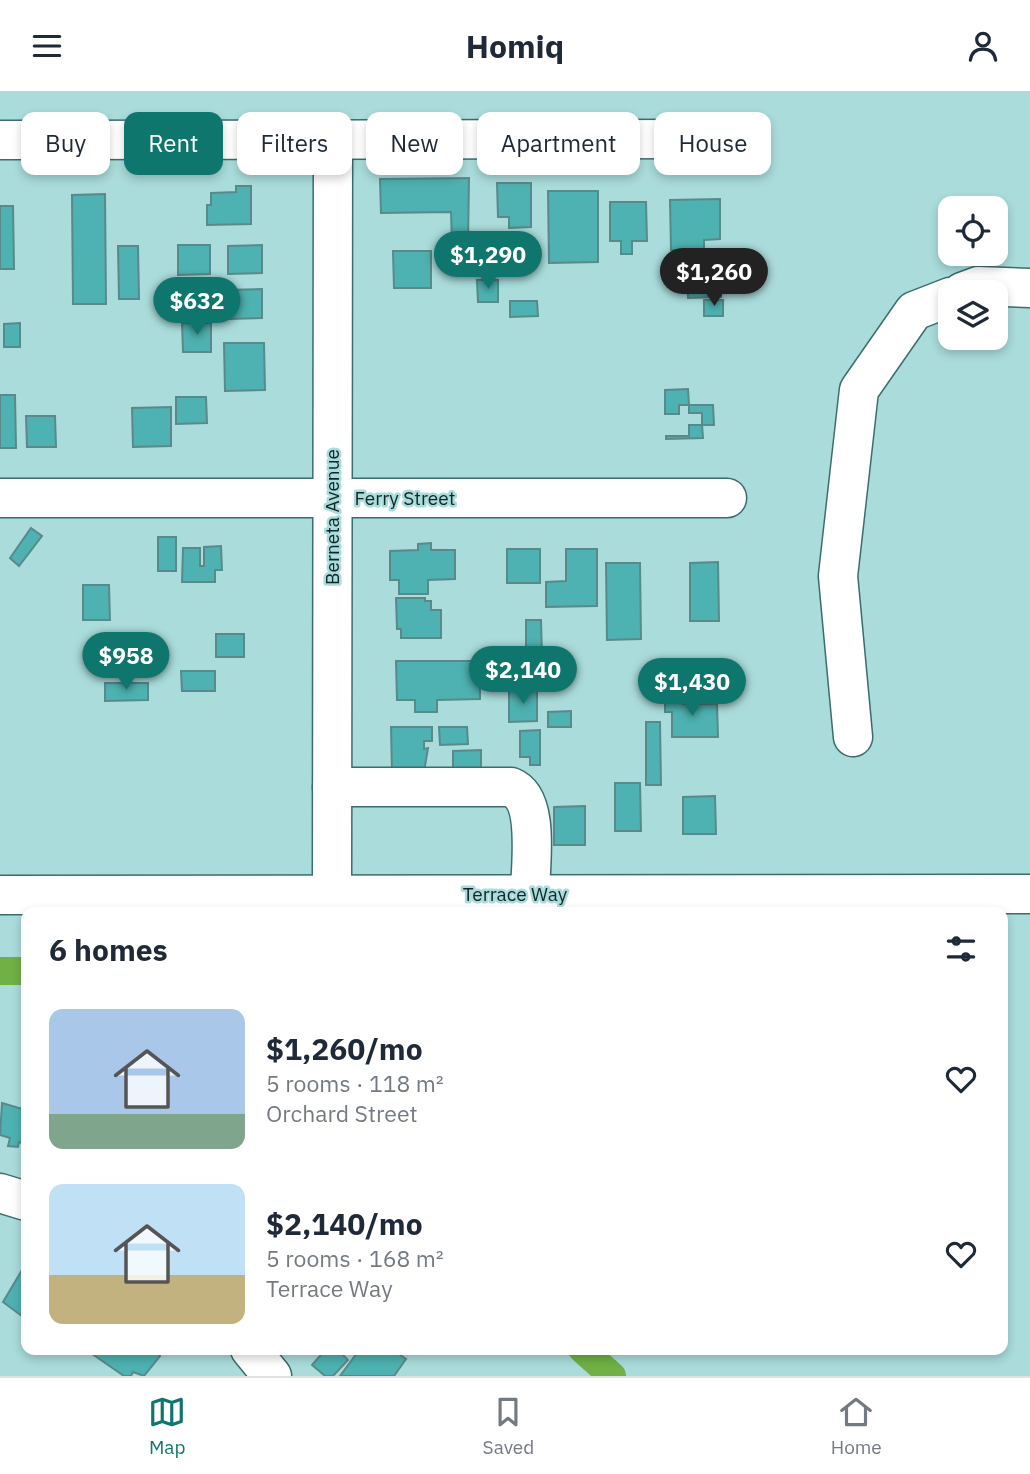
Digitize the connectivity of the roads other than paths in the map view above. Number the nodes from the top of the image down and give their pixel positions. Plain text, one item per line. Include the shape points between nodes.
1 (237, 139) edge
2 (352, 139) edge
3 (654, 139) edge
4 (0, 140) edge
5 (333, 175) edge
6 (1008, 287) edge
7 (1030, 288) edge
8 (938, 302) edge
9 (0, 498) edge
10 (332, 498) junction
11 (727, 498) dead end
12 (853, 737) dead end
13 (331, 787) junction
14 (331, 894) junction
15 (530, 894) junction
16 (1030, 894) edge
17 (0, 895) edge
18 (836, 903) edge
19 (0, 1192) edge
20 (21, 1199) edge
21 (255, 1355) edge
22 (272, 1376) edge

1 - 4 street
2 - 3 street
5 - 10 street, Berneta Avenue
6 - 7 street
8 - 12 street via 914,311 859,390 838,576
9 - 10 street, Ferry Street
10 - 11 street, Ferry Street
10 - 13 street, Berneta Avenue
13 - 14 street, Berneta Avenue
13 - 15 street via 511,787 520,791 531,821
14 - 15 street, Terrace Way
14 - 17 street, Terrace Way
15 - 18 street, Terrace Way
16 - 18 street, Terrace Way
19 - 20 street
21 - 22 street

